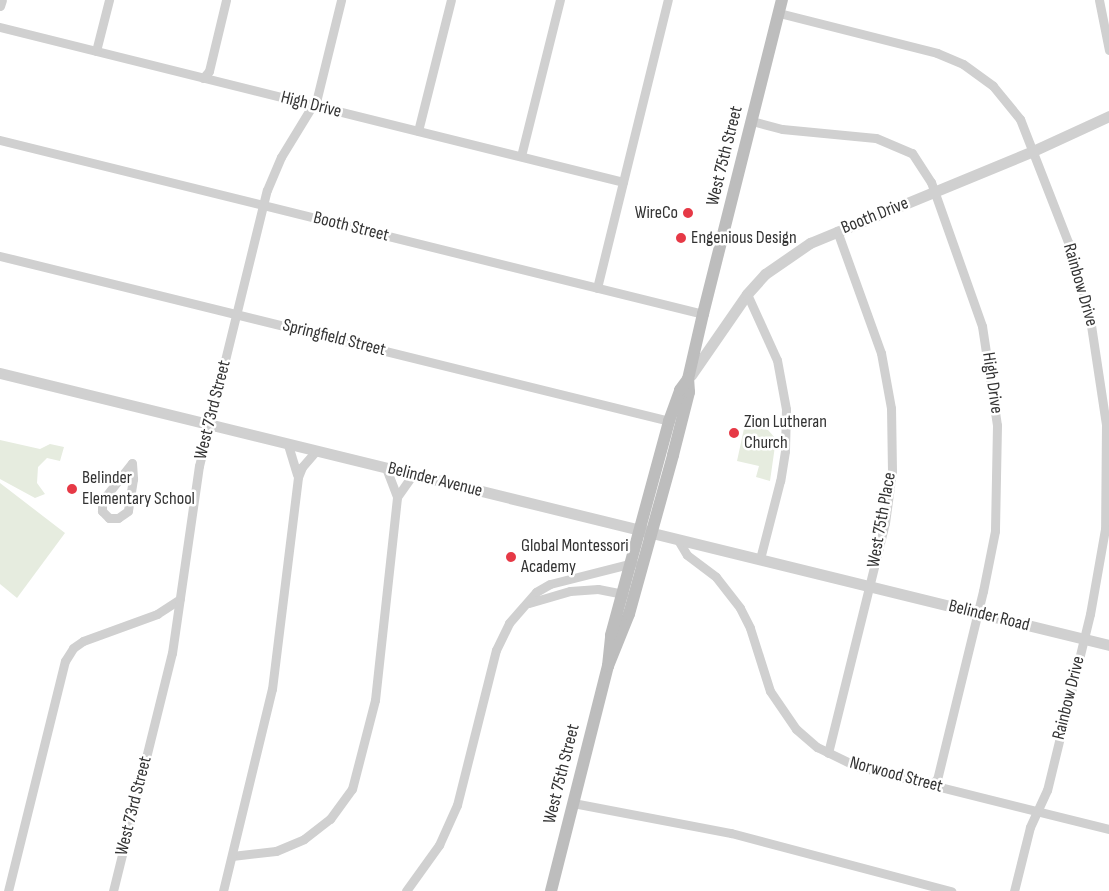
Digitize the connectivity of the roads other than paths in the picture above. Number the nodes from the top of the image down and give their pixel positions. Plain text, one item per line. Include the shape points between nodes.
1 (2, 0) edge
2 (109, 0) edge
3 (226, 0) edge
4 (342, 0) edge
5 (451, 0) edge
6 (560, 0) edge
7 (668, 0) edge
8 (782, 0) edge
9 (1099, 0) edge
10 (0, 6) edge
11 (779, 13) junction
12 (0, 28) edge
13 (1109, 50) edge
14 (96, 51) junction
15 (202, 78) junction
16 (313, 105) junction
17 (1109, 116) edge
18 (752, 121) junction
19 (418, 131) junction
20 (0, 140) edge
21 (1033, 152) junction
22 (521, 156) junction
23 (623, 182) junction
24 (935, 192) junction
25 (264, 205) junction
26 (837, 231) junction
27 (0, 256) edge
28 (597, 288) junction
29 (747, 294) junction
30 (237, 314) junction
31 (703, 314) junction
32 (0, 373) edge
33 (688, 379) junction
34 (669, 421) junction
35 (209, 424) junction
36 (288, 445) junction
37 (315, 452) junction
38 (132, 463) joint
39 (386, 468) junction
40 (413, 474) junction
41 (298, 477) junction
42 (397, 497) junction
43 (647, 533) junction
44 (678, 540) junction
45 (760, 559) junction
46 (633, 564) junction
47 (870, 586) junction
48 (624, 594) junction
49 (180, 599) junction
50 (529, 603) junction
51 (978, 613) junction
52 (1084, 639) junction
53 (1109, 645) edge
54 (608, 666) junction
55 (828, 753) junction
56 (931, 785) junction
57 (573, 803) junction
58 (1038, 811) junction
59 (1109, 828) edge
60 (232, 856) junction
61 (8, 891) edge
62 (113, 891) edge
63 (223, 891) edge
64 (406, 891) edge
65 (551, 891) edge
66 (951, 891) edge
67 (1014, 891) edge

1 - 10 street
2 - 14 street
3 - 15 street via 209,71
4 - 16 street, West 73rd Street
5 - 19 street
6 - 22 street
7 - 23 street
8 - 11 main road, West 75th Street
9 - 13 street
11 - 18 main road, West 75th Street
11 - 21 street, Rainbow Drive via 937,53 963,64 1008,102 1020,119
12 - 14 street, High Drive
14 - 15 street, High Drive
15 - 16 street, High Drive
16 - 19 street, High Drive
16 - 25 street, West 73rd Street via 273,171
17 - 21 street, Booth Drive
18 - 24 street, High Drive via 782,129 876,138 896,144 918,159
18 - 31 main road, West 75th Street
19 - 22 street, High Drive
20 - 25 street, Booth Street
21 - 24 street, Booth Drive
21 - 52 street, Rainbow Drive via 1079,273 1103,386 1108,468 1105,529
22 - 23 street, High Drive
23 - 28 street
24 - 26 street, Booth Drive
24 - 51 street, High Drive via 975,300 993,381 998,492 991,554
25 - 28 street, Booth Street
25 - 30 street, West 73rd Street
26 - 29 street, Booth Drive via 784,260
26 - 47 street, West 75th Place via 872,323 891,408 889,500
27 - 30 street, Springfield Street
28 - 31 street, Booth Street
29 - 33 street, Booth Drive via 725,321
29 - 45 street via 776,360 786,409 786,451
30 - 34 street, Springfield Street
30 - 35 street, West 73rd Street
31 - 33 main road, West 75th Street
32 - 35 street, Belinder Avenue
33 - 34 main road, West 75th Street
33 - 43 main road, West 75th Street via 689,392
34 - 43 main road, West 75th Street
35 - 36 street, Belinder Avenue
35 - 49 street, West 73rd Street via 192,500
36 - 37 street, Belinder Avenue
36 - 41 street
37 - 39 street, Belinder Avenue
37 - 41 street
38 - 38 street via 102,501 102,511 109,518 118,518 128,511
39 - 40 street, Belinder Avenue
39 - 42 street
40 - 42 street
40 - 43 street, Belinder Avenue
41 - 60 street via 272,689
42 - 60 street via 375,700 352,790 330,819 304,839 276,850
43 - 44 street, Belinder Avenue
43 - 46 main road, West 75th Street
43 - 54 main road, West 75th Street via 622,636
44 - 45 street, Belinder Avenue
44 - 55 street, Norwood Street via 687,555 716,577 740,608 755,643 763,674 782,712 807,739
45 - 47 street, Belinder Avenue
46 - 48 main road, West 75th Street
46 - 50 street via 550,584 536,592
47 - 51 street, Belinder Road
47 - 55 street, West 75th Place
48 - 50 street via 598,589 570,591
48 - 54 main road, West 75th Street via 612,635
49 - 61 street via 157,614 84,641 73,648 65,661
49 - 62 street, West 73rd Street via 172,653
50 - 64 street via 509,623 496,650 448,829 426,867
51 - 52 street, Belinder Road
51 - 56 street, High Drive via 937,779
52 - 53 street, Belinder Road
52 - 58 street, Rainbow Drive via 1047,790
54 - 57 main road, West 75th Street
55 - 56 street, Norwood Street via 856,766
56 - 58 street, Norwood Street
57 - 65 main road, West 75th Street
57 - 66 street via 731,833
58 - 59 street, Norwood Street
58 - 67 street, Rainbow Drive
60 - 63 street

